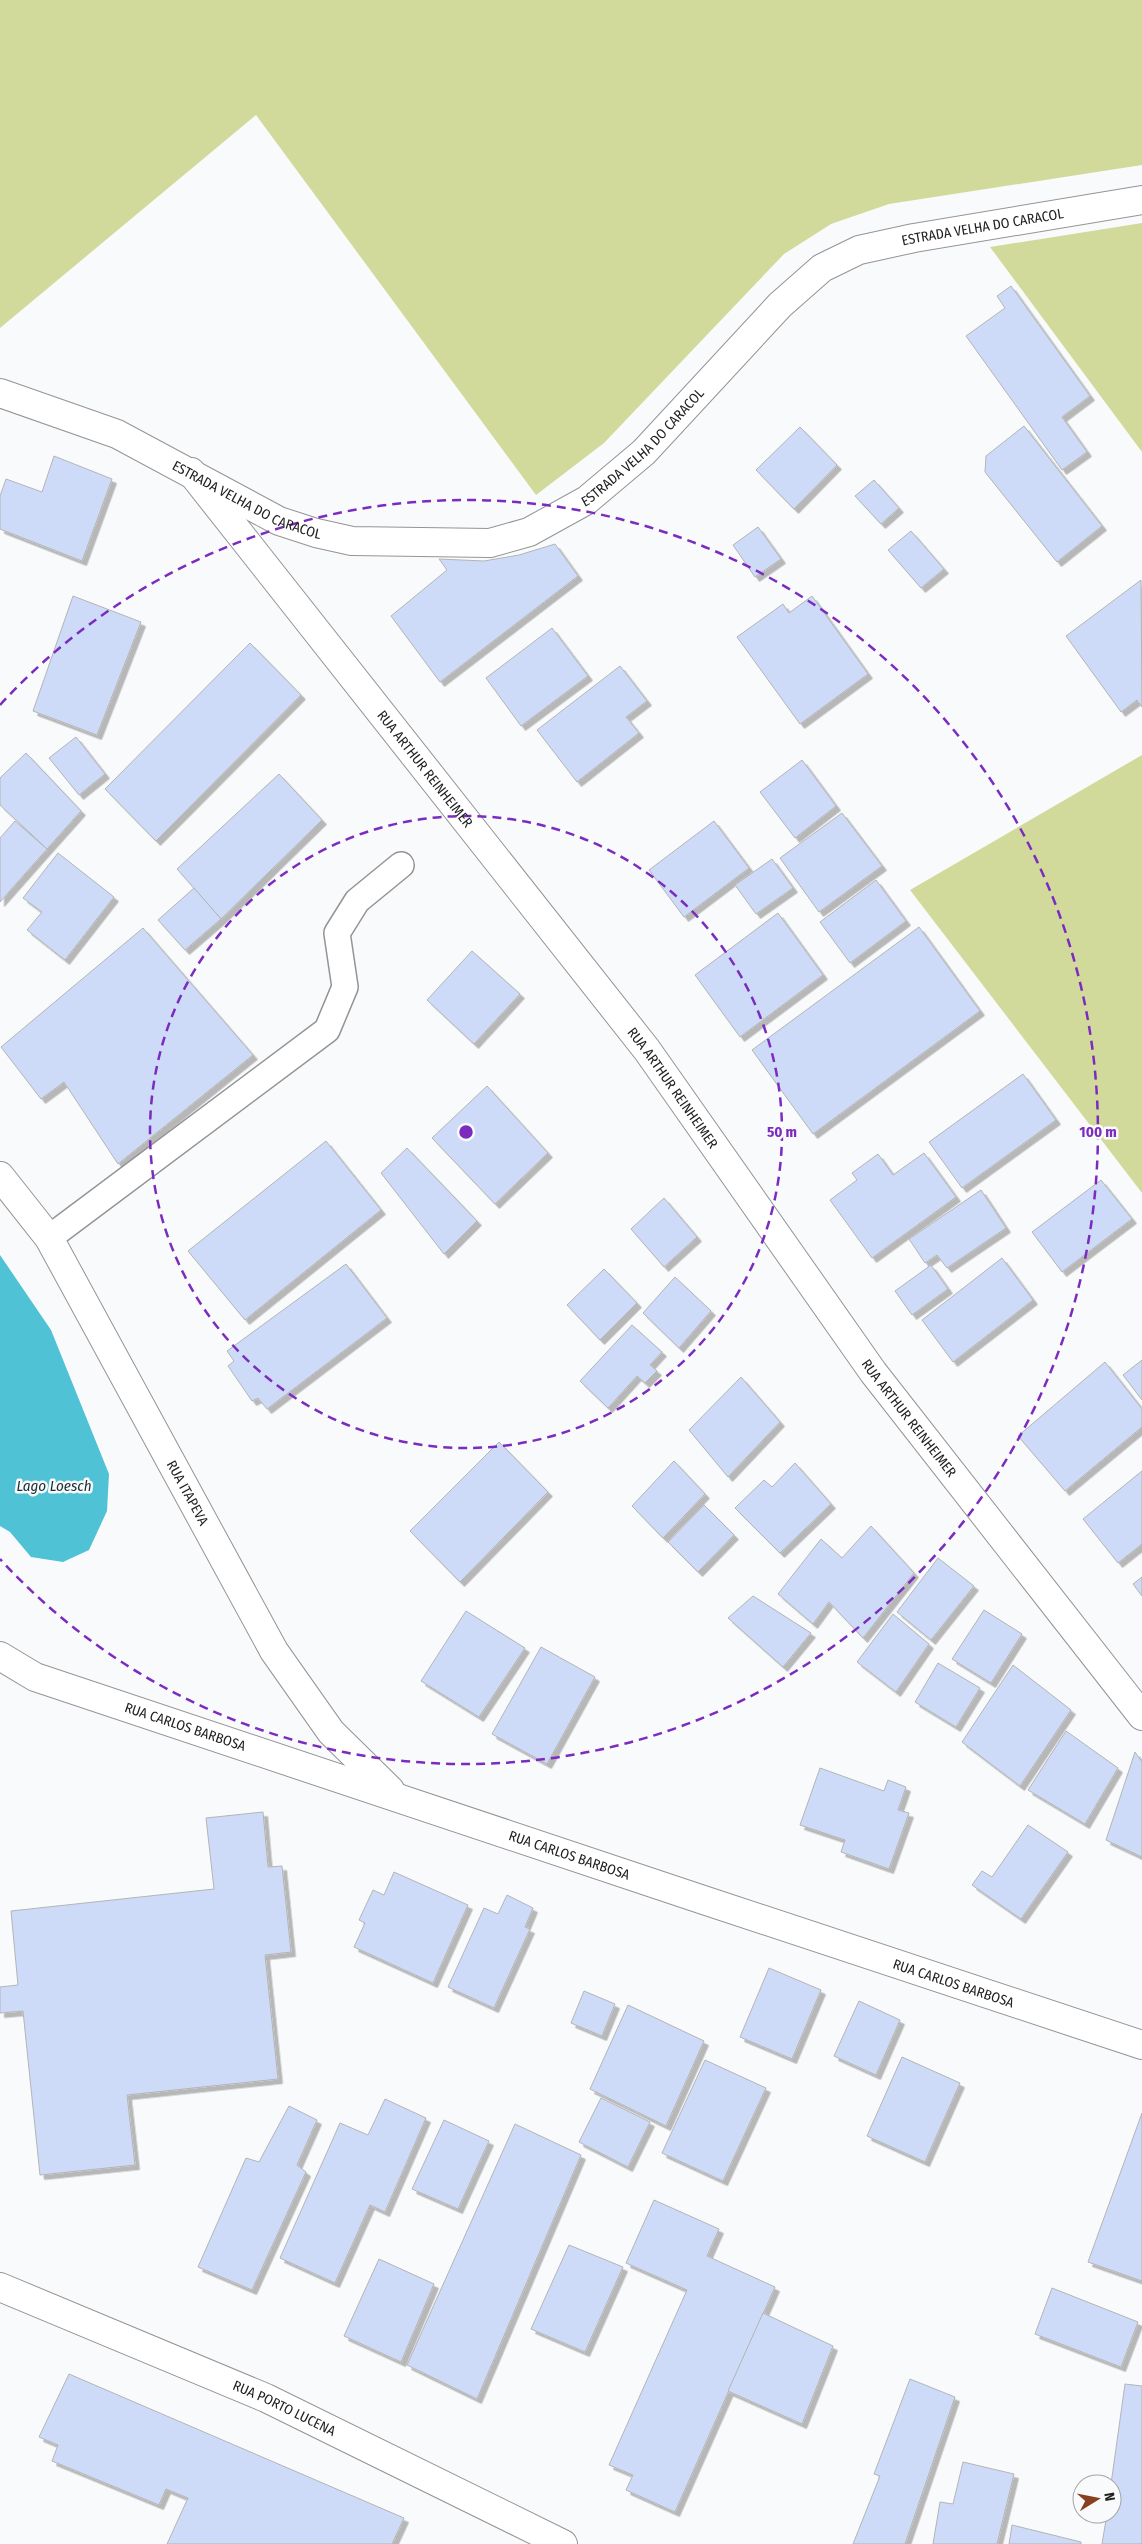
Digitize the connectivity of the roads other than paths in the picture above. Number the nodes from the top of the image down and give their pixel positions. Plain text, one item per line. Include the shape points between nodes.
1 (1142, 200) edge
2 (0, 393) edge
3 (191, 472) junction
4 (401, 865) dead end
5 (0, 1176) edge
6 (49, 1238) junction
7 (0, 1656) edge
8 (1142, 1716) edge
9 (393, 1794) junction
10 (1142, 2046) edge
11 (0, 2287) edge
12 (563, 2544) edge

1 - 3 street, ESTRADA VELHA DO CARACOL via 914,238 859,250 822,268 780,305 644,452 588,500 545,524 490,543 352,541 316,533 279,521
2 - 3 street, ESTRADA VELHA DO CARACOL via 116,434
3 - 8 street, RUA ARTHUR REINHEIMER via 648,1050 873,1372
4 - 6 lane via 357,901 337,934 345,988 327,1030
5 - 6 street, RUA ITAPEVA
6 - 9 street, RUA ITAPEVA via 274,1651 330,1732
7 - 9 street, RUA CARLOS BARBOSA via 35,1677
9 - 10 street, RUA CARLOS BARBOSA via 851,1951
11 - 12 street, RUA PORTO LUCENA via 266,2398

